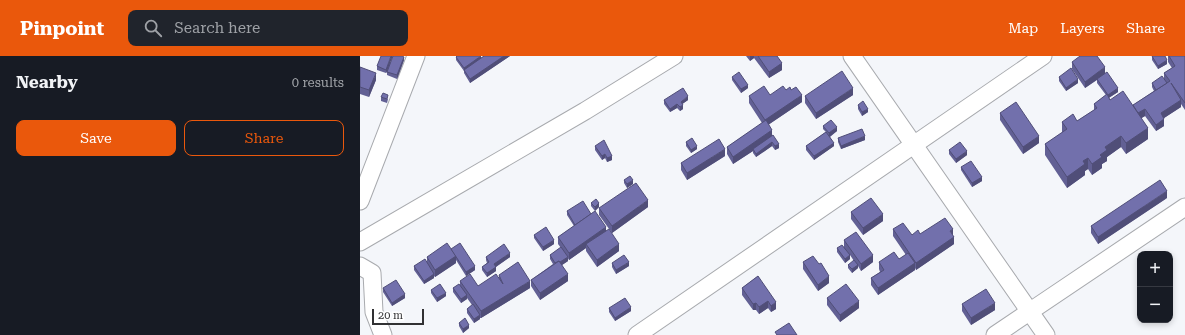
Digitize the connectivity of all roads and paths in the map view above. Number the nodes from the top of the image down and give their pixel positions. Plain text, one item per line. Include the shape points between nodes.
1 (416, 56) edge
2 (674, 56) edge
3 (852, 56) edge
4 (1043, 56) edge
5 (914, 144) junction
6 (360, 200) edge
7 (1185, 207) edge
8 (360, 242) edge
9 (360, 266) edge
10 (1031, 311) junction
11 (383, 335) edge
12 (637, 335) edge
13 (995, 335) edge
14 (1046, 335) edge

1 - 6 street
2 - 8 street
3 - 5 street
4 - 5 street
5 - 10 street
5 - 12 street
7 - 10 street
9 - 11 street via 372,273 374,312
10 - 13 street
10 - 14 street

